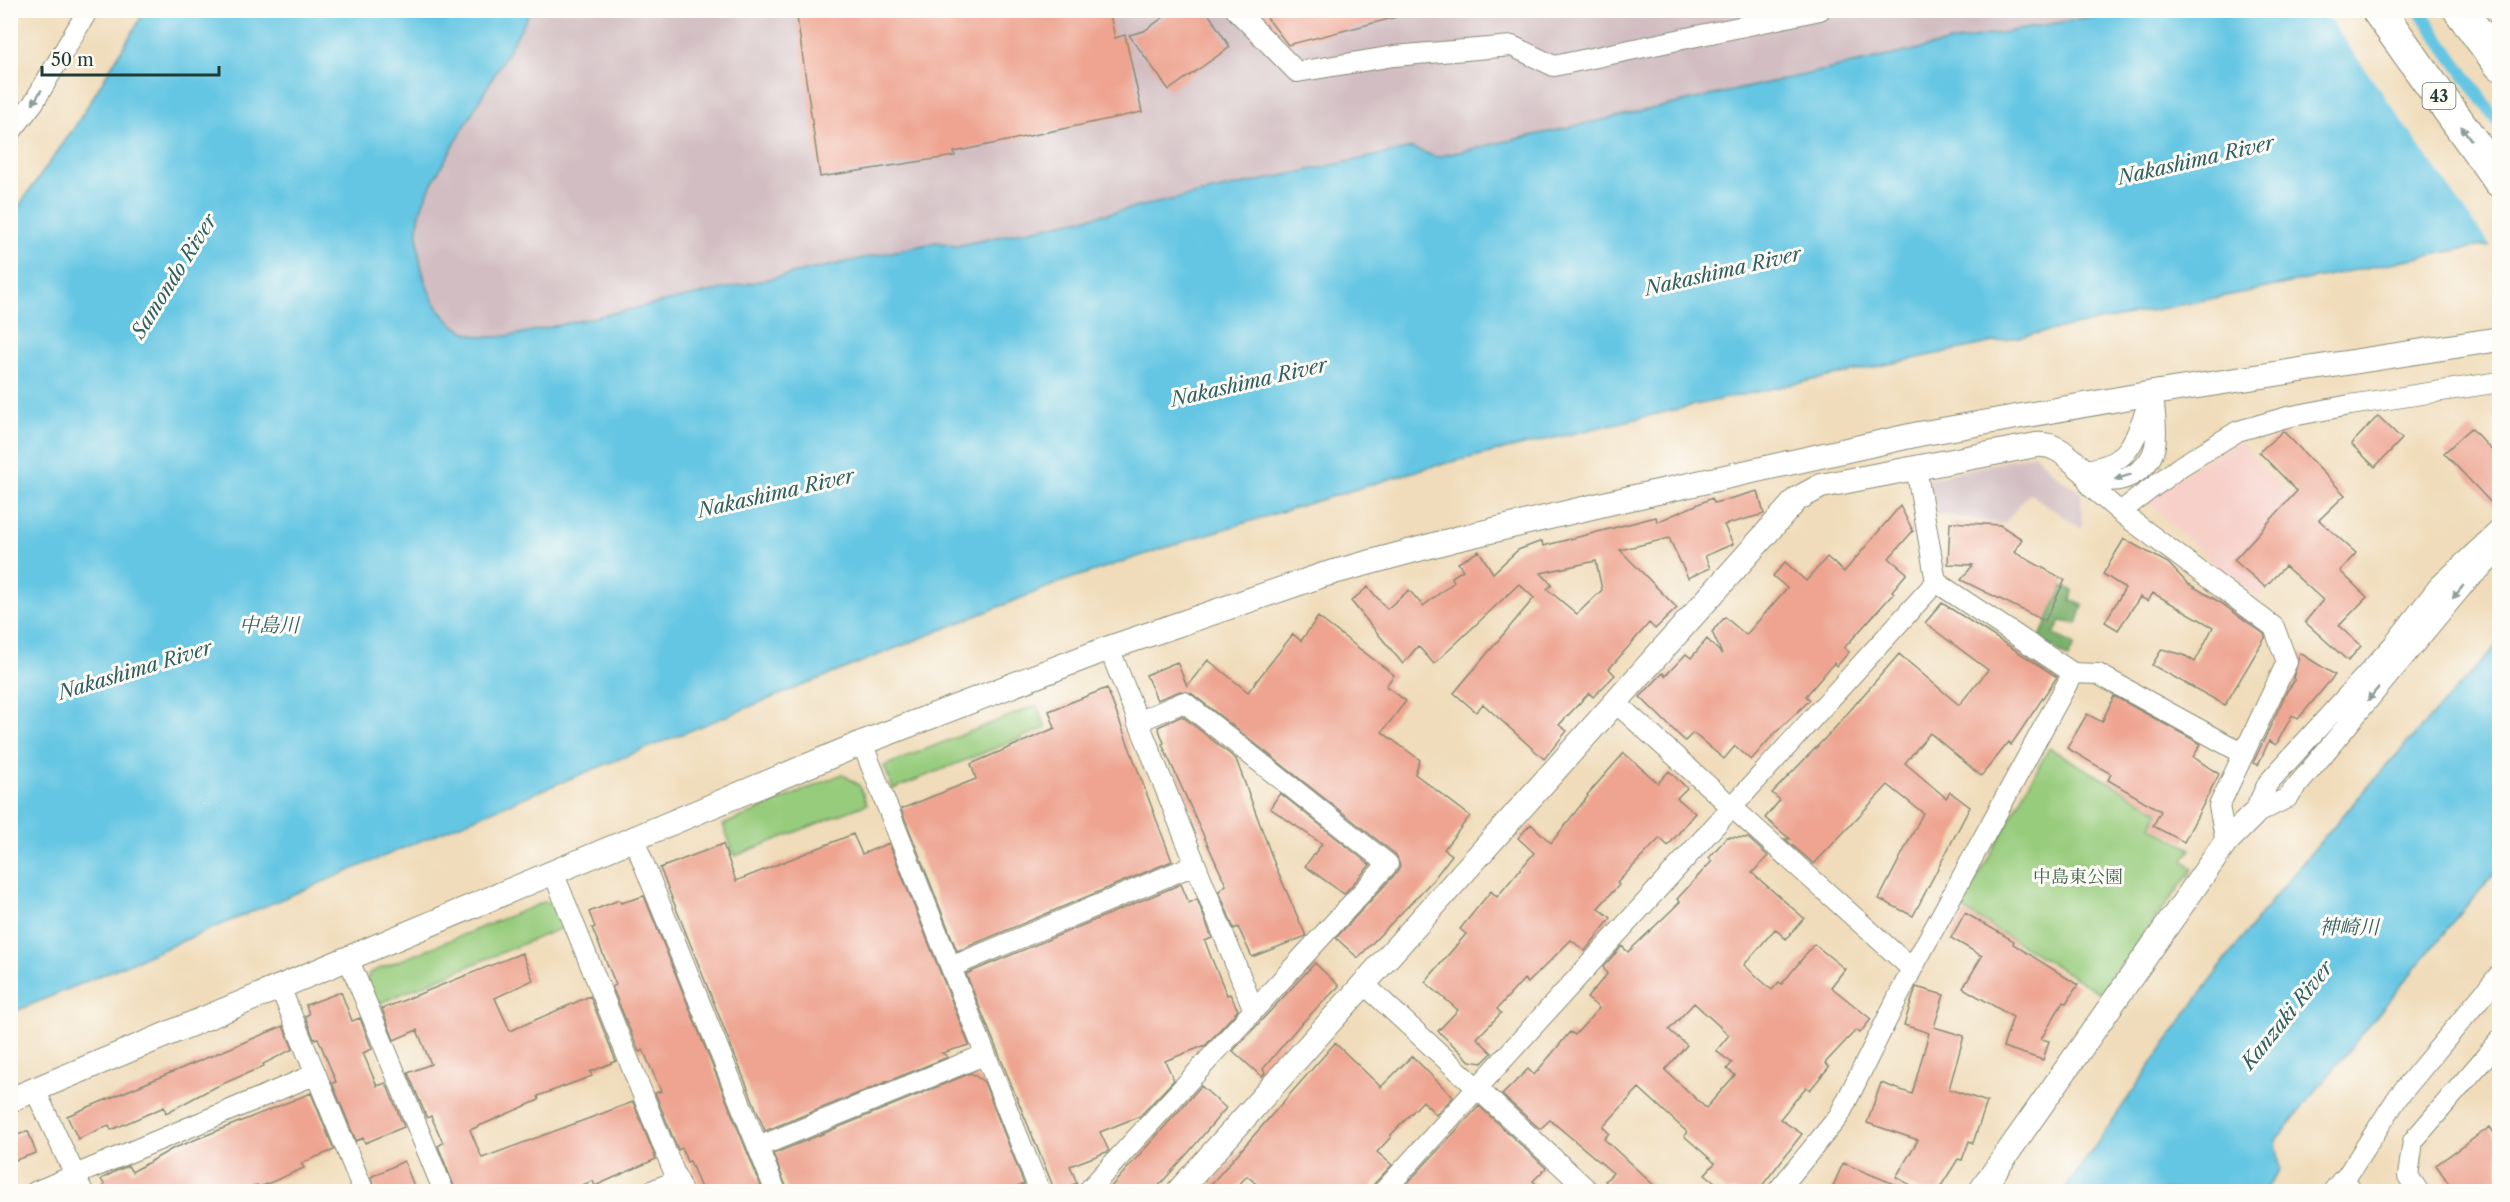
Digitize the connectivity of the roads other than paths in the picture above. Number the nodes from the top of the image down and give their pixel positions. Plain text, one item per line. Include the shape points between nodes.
1 (88, 10) edge
2 (1236, 10) edge
3 (1820, 10) edge
4 (2378, 10) edge
5 (2460, 10) edge
6 (2499, 64) edge
7 (10, 133) edge
8 (2499, 181) edge
9 (2499, 339) edge
10 (2499, 382) edge
11 (2153, 393) junction
12 (2152, 454) junction
13 (2181, 466) junction
14 (1916, 468) junction
15 (2083, 470) junction
16 (2120, 512) junction
17 (2499, 529) edge
18 (2499, 551) edge
19 (1936, 582) junction
20 (1109, 648) junction
21 (2073, 674) junction
22 (1616, 703) junction
23 (1137, 722) junction
24 (862, 743) junction
25 (2244, 754) junction
26 (1731, 809) junction
27 (2253, 815) junction
28 (633, 837) junction
29 (2226, 842) junction
30 (1194, 865) junction
31 (553, 872) junction
32 (348, 958) junction
33 (951, 967) junction
34 (1912, 969) junction
35 (2499, 974) edge
36 (1364, 984) junction
37 (280, 987) junction
38 (1253, 1008) junction
39 (2499, 1040) edge
40 (984, 1055) junction
41 (316, 1074) junction
42 (1478, 1089) junction
43 (35, 1090) junction
44 (10, 1100) edge
45 (758, 1147) junction
46 (78, 1183) edge
47 (680, 1186) edge
48 (2342, 1188) edge
49 (35, 1191) edge
50 (364, 1191) edge
51 (444, 1191) edge
52 (650, 1191) edge
53 (776, 1191) edge
54 (1040, 1191) edge
55 (1087, 1191) edge
56 (1178, 1191) edge
57 (1383, 1191) edge
58 (1590, 1191) edge
59 (1777, 1191) edge
60 (1980, 1191) edge
61 (2419, 1191) edge

1 -> 7 street via 34,102
2 - 3 street via 1297,72 1394,56 1512,46 1554,66
8 -> 4 highway, 43
5 - 6 highway
9 - 11 street
10 - 13 street via 2287,417 2238,431
11 - 12 street via 2156,422
11 - 15 street via 2137,438 2127,452 2107,466
11 - 20 street via 1919,434 1456,539 1323,575
12 - 13 street via 2161,465
12 -> 15 street via 2138,472 2121,479 2105,480
13 - 16 street
14 - 15 street via 2045,444 2058,448
14 - 19 street
14 - 22 street via 1821,486 1797,499
15 - 16 street via 2091,487
16 - 25 street via 2274,627 2287,662
17 - 27 street via 2439,586 2394,645 2268,783
18 -> 27 street via 2467,581 2287,798
19 - 21 street
19 - 26 street
20 - 23 street
20 - 24 street
21 - 25 street via 2098,674
21 - 34 street
22 - 26 street
22 - 36 street
23 - 30 street
23 - 38 street via 1184,702 1388,864
24 - 28 street
24 - 33 street
25 - 29 street via 2219,806
26 - 34 street
26 - 42 street
27 - 29 street
28 - 31 street
28 - 45 street
29 - 60 street
30 - 33 street
30 - 38 street
31 - 32 street
31 - 47 street
32 - 37 street
32 - 51 street
33 - 40 street
34 - 59 street via 1839,1116
35 - 48 street via 2398,1097
36 - 42 street
36 - 56 street
37 - 41 street
37 - 43 street
38 - 55 street
39 - 61 street via 2413,1141 2408,1176
40 - 45 street
40 - 54 street
41 - 46 street
41 - 50 street
42 - 57 street
42 - 58 street
43 - 44 street
43 - 46 street
45 - 53 street
46 - 49 street
47 - 52 street

